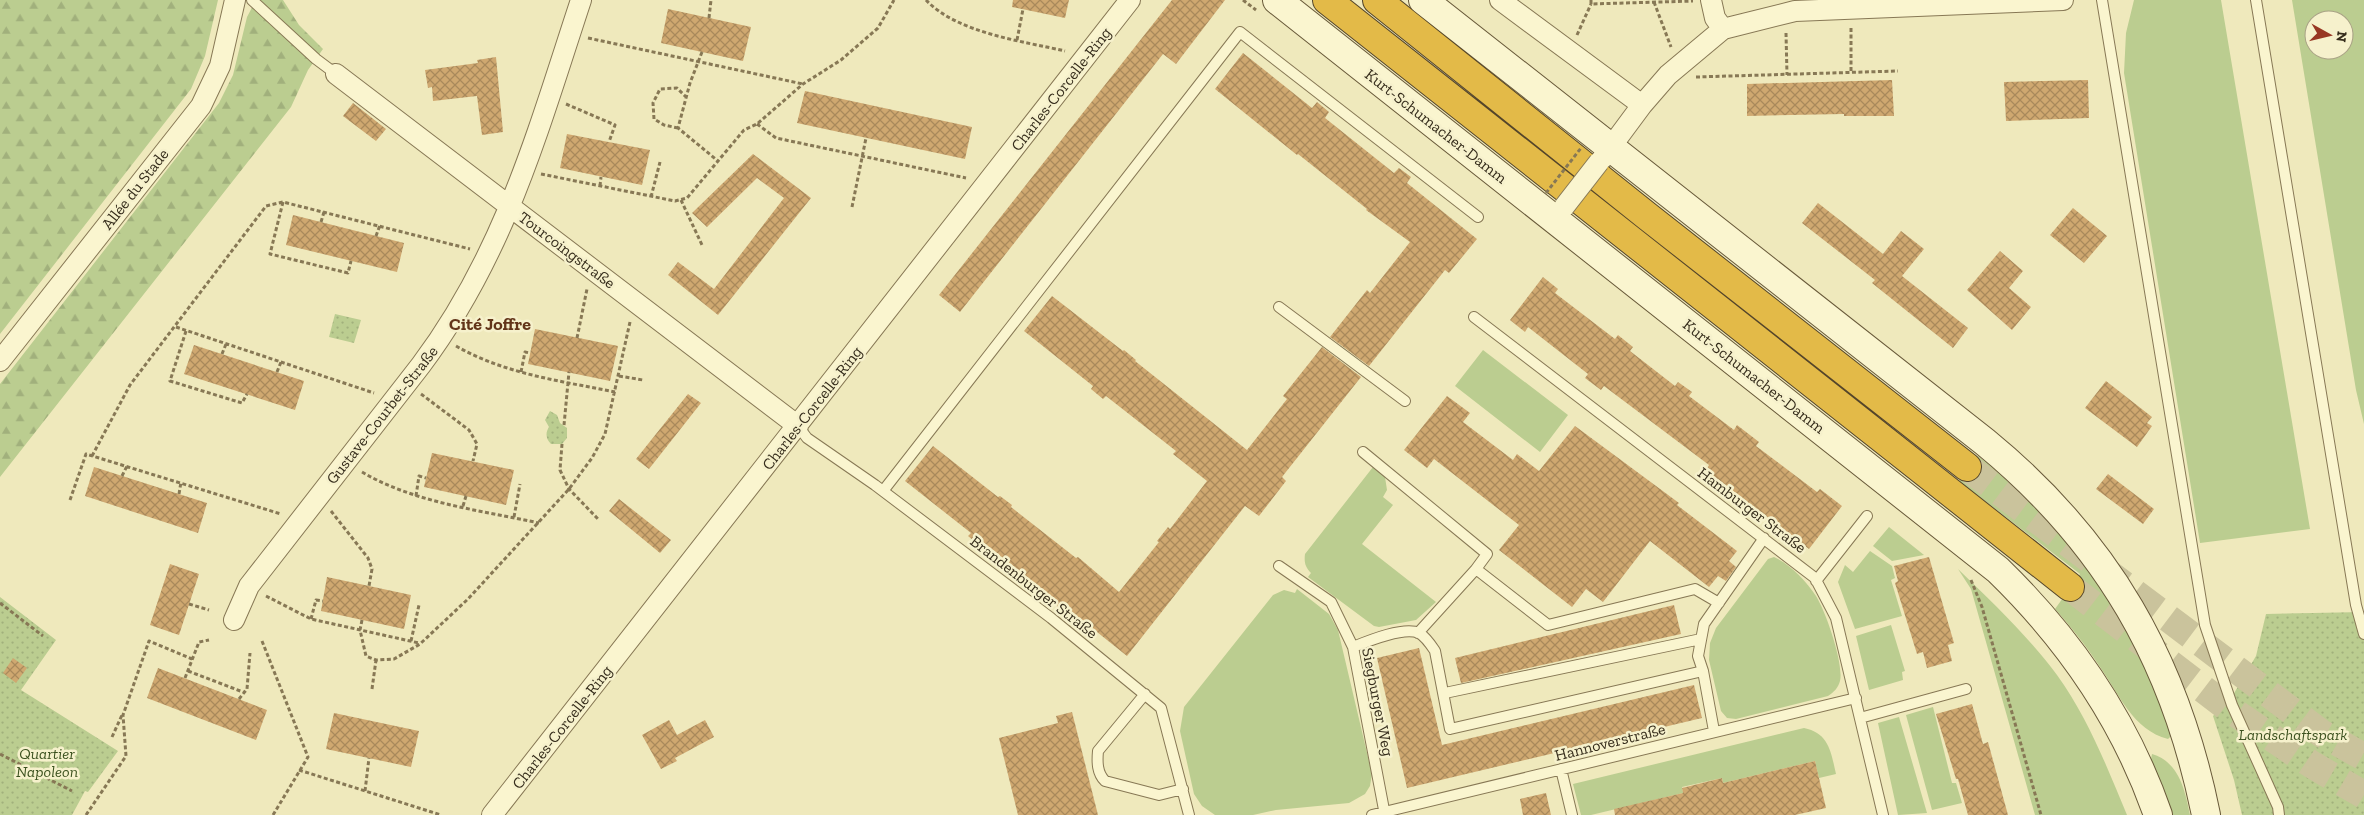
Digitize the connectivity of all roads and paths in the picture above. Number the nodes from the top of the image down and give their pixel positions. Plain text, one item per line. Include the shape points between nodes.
1 (235, 0) edge
2 (252, 0) edge
3 (581, 0) edge
4 (711, 0) edge
5 (894, 0) edge
6 (926, 0) edge
7 (1130, 0) edge
8 (1276, 0) edge
9 (1327, 0) edge
10 (1377, 0) edge
11 (1423, 0) edge
12 (1500, 0) edge
13 (2063, 0) edge
14 (2102, 0) edge
15 (2256, 0) edge
16 (1705, 1) edge
17 (2038, 1) edge
18 (1591, 2) edge
19 (1654, 2) junction
20 (1022, 9) dead end
21 (710, 18) dead end
22 (1851, 24) dead end
23 (1786, 27) dead end
24 (1723, 29) junction
25 (570, 34) junction
26 (1017, 40) junction
27 (1575, 40) dead end
28 (1671, 47) dead end
29 (702, 52) dead end
30 (1087, 57) junction
31 (700, 61) junction
32 (1898, 71) dead end
33 (1851, 73) junction
34 (336, 74) joint
35 (1787, 75) junction
36 (1695, 77) dead end
37 (803, 84) junction
38 (549, 96) junction
39 (687, 98) junction
40 (1642, 105) junction
41 (757, 124) junction
42 (678, 128) junction
43 (866, 138) dead end
44 (609, 142) dead end
45 (1581, 148) dead end
46 (1605, 155) junction
47 (862, 156) junction
48 (718, 161) junction
49 (660, 162) dead end
50 (524, 171) junction
51 (601, 177) dead end
52 (988, 183) junction
53 (600, 186) junction
54 (1546, 193) dead end
55 (651, 196) junction
56 (681, 200) junction
57 (284, 202) junction
58 (511, 207) junction
59 (852, 207) dead end
60 (324, 212) junction
61 (1559, 213) junction
62 (1478, 218) dead end
63 (321, 222) dead end
64 (380, 225) junction
65 (376, 236) dead end
66 (702, 245) dead end
67 (473, 250) dead end
68 (351, 261) dead end
69 (587, 287) dead end
70 (1279, 307) dead end
71 (1474, 317) dead end
72 (631, 322) dead end
73 (176, 327) junction
74 (186, 331) junction
75 (576, 338) dead end
76 (226, 344) junction
77 (456, 346) dead end
78 (530, 353) dead end
79 (222, 354) dead end
80 (0, 361) edge
81 (281, 362) junction
82 (277, 372) dead end
83 (521, 372) junction
84 (569, 372) dead end
85 (619, 376) junction
86 (643, 380) dead end
87 (567, 382) junction
88 (615, 392) junction
89 (420, 393) dead end
90 (247, 394) dead end
91 (377, 394) dead end
92 (1405, 401) dead end
93 (564, 425) dead end
94 (798, 426) junction
95 (562, 444) dead end
96 (1363, 452) dead end
97 (92, 456) junction
98 (473, 461) dead end
99 (127, 466) junction
100 (1967, 467) tunnel mouth
101 (359, 471) dead end
102 (122, 476) dead end
103 (426, 478) dead end
104 (182, 482) junction
105 (520, 484) dead end
106 (570, 489) junction
107 (883, 491) junction
108 (179, 494) dead end
109 (416, 496) junction
110 (466, 496) dead end
111 (70, 500) dead end
112 (463, 506) junction
113 (330, 508) dead end
114 (282, 514) dead end
115 (1867, 516) dead end
116 (514, 517) junction
117 (598, 520) dead end
118 (539, 522) junction
119 (1764, 538) junction
120 (1279, 566) dead end
121 (1476, 569) junction
122 (1967, 572) dead end
123 (1816, 581) junction
124 (369, 586) dead end
125 (2070, 587) tunnel mouth
126 (264, 594) dead end
127 (323, 601) dead end
128 (0, 603) edge
129 (1718, 603) junction
130 (189, 604) dead end
131 (419, 606) dead end
132 (209, 610) dead end
133 (311, 619) junction
134 (234, 620) dead end
135 (362, 620) dead end
136 (360, 630) junction
137 (1418, 633) junction
138 (2364, 634) edge
139 (43, 636) dead end
140 (1701, 639) junction
141 (209, 640) dead end
142 (262, 641) dead end
143 (411, 642) junction
144 (420, 644) junction
145 (1353, 647) junction
146 (250, 653) dead end
147 (192, 659) junction
148 (376, 660) junction
149 (188, 671) junction
150 (1703, 671) junction
151 (185, 678) dead end
152 (372, 689) dead end
153 (1966, 689) dead end
154 (243, 692) junction
155 (1445, 693) junction
156 (1145, 694) junction
157 (1856, 698) junction
158 (239, 699) dead end
159 (123, 715) junction
160 (1860, 718) junction
161 (1714, 731) junction
162 (112, 737) dead end
163 (0, 754) edge
164 (369, 758) dead end
165 (1561, 769) junction
166 (299, 770) junction
167 (1183, 789) junction
168 (72, 791) dead end
169 (365, 791) junction
170 (2279, 811) edge
171 (1385, 814) edge
172 (86, 815) edge
173 (273, 815) edge
174 (441, 815) edge
175 (492, 815) edge
176 (1190, 815) edge
177 (1372, 815) edge
178 (1572, 815) edge
179 (1883, 815) edge
180 (2041, 815) edge
181 (2158, 815) edge
182 (2206, 815) edge
183 (2288, 815) edge

1 - 80 street, Allée du Stade via 220,66 201,106
2 - 34 lane
3 - 25 street, Gustave-Courbet-Straße
4 - 21 path
5 - 37 path via 878,28 840,60
6 - 26 path via 953,20
7 - 30 street, Charles-Corcelle-Ring
8 - 61 main road, Kurt-Schumacher-Damm
9 - 125 highway
10 - 100 highway
11 - 46 main road
12 - 40 street
13 - 17 street
14 - 170 lane via 2205,625 2232,705
15 - 138 lane via 2356,605
16 - 19 path
16 - 24 street
17 - 24 street via 1795,12
18 - 19 path
18 - 27 path
19 - 28 path
20 - 26 path
22 - 33 path
23 - 35 path
24 - 40 street via 1668,75
25 - 31 path
25 - 38 street, Gustave-Courbet-Straße
26 - 30 path
29 - 31 path
30 - 52 street, Charles-Corcelle-Ring
31 - 37 path
31 - 39 path
32 - 33 path
33 - 35 path
34 - 58 street, Tourcoingstraße
35 - 36 path
37 - 41 path
38 - 44 path via 615,125
38 - 50 street, Gustave-Courbet-Straße
39 - 42 path
39 - 42 path via 677,88 660,89 653,103 654,119
40 - 46 street
41 - 47 path via 776,138
41 - 48 path via 744,130
42 - 48 path
43 - 47 path
45 - 54 path, bridge
46 - 61 street, bridge
46 - 182 main road via 1991,447 2064,516 2119,590 2158,660 2188,740
47 - 52 path
47 - 59 path
48 - 56 path via 687,198
49 - 55 path
50 - 53 path
50 - 58 street, Gustave-Courbet-Straße
51 - 53 path
52 - 94 street, Charles-Corcelle-Ring
53 - 55 path
55 - 56 path
56 - 66 path
57 - 60 path
57 - 68 path via 270,254 348,273
57 - 73 path via 266,206
58 - 94 street, Tourcoingstraße
58 - 134 street, Gustave-Courbet-Straße via 470,292 442,337 249,586
60 - 63 path
60 - 64 path
61 - 181 main road, Kurt-Schumacher-Damm via 1998,570 2050,624 2100,692 2137,760
62 - 107 lane via 1240,32
64 - 65 path
64 - 67 path
69 - 75 path
70 - 92 lane
71 - 119 lane, Hamburger Straße
72 - 85 path
73 - 74 path
73 - 97 path via 130,385
74 - 76 path
74 - 90 path via 170,381 242,403
76 - 79 path
76 - 81 path
77 - 83 path
78 - 83 path via 525,352
81 - 82 path
81 - 91 path
83 - 87 path
84 - 87 path
85 - 86 path
85 - 88 path
87 - 88 path
87 - 93 path
88 - 106 path via 605,434
89 - 98 path via 469,430 477,444
94 - 107 lane, Brandenburger Straße via 807,438
94 - 175 street, Charles-Corcelle-Ring
95 - 106 path via 560,470
96 - 121 lane via 1487,554
97 - 99 path
97 - 111 path via 86,454
99 - 102 path
99 - 104 path
101 - 109 path
103 - 109 path via 420,476
104 - 108 path
104 - 114 path
105 - 116 path
106 - 117 path
106 - 118 path
107 - 156 lane, Brandenburger Straße via 1051,618
109 - 112 path
110 - 112 path
112 - 116 path
113 - 124 path via 368,558 372,570
115 - 123 lane
116 - 118 path
118 - 144 path via 468,599
119 - 123 lane, Hamburger Straße
119 - 129 lane
120 - 145 lane, Siegburger Weg via 1331,602
121 - 129 lane via 1548,625 1695,589
121 - 137 lane
122 - 180 path via 1982,606
123 - 157 lane, Hamburger Straße via 1836,618
126 - 133 path
127 - 133 path via 316,600
128 - 139 path
129 - 140 lane via 1704,624
130 - 132 path
131 - 143 path
133 - 136 path
135 - 136 path
136 - 143 path
136 - 148 path via 366,656
137 - 145 lane via 1406,631
137 - 155 lane via 1435,651
140 - 150 lane via 1698,656
140 - 155 lane
141 - 147 path via 199,642
142 - 166 path via 308,757
143 - 144 path
144 - 148 path via 394,659
145 - 171 lane, Siegburger Weg
146 - 154 path via 247,689
147 - 149 path
147 - 159 path via 149,642
148 - 152 path
149 - 151 path
149 - 154 path
150 - 155 lane via 1450,729
150 - 161 lane
153 - 160 lane
154 - 158 path
156 - 167 lane, Brandenburger Straße via 1161,708
156 - 167 lane via 1098,751 1100,776 1105,781 1159,795
157 - 160 lane, Hamburger Straße
157 - 161 lane, Hannoverstraße
159 - 162 path
159 - 172 path via 126,756
160 - 179 lane, Hamburger Straße
161 - 165 lane, Hannoverstraße
163 - 168 path
164 - 169 path
165 - 171 lane, Hannoverstraße
165 - 178 lane
166 - 169 path
166 - 173 path
167 - 176 lane, Brandenburger Straße
169 - 174 path
170 - 183 lane
171 - 177 lane, Hannoverstraße

